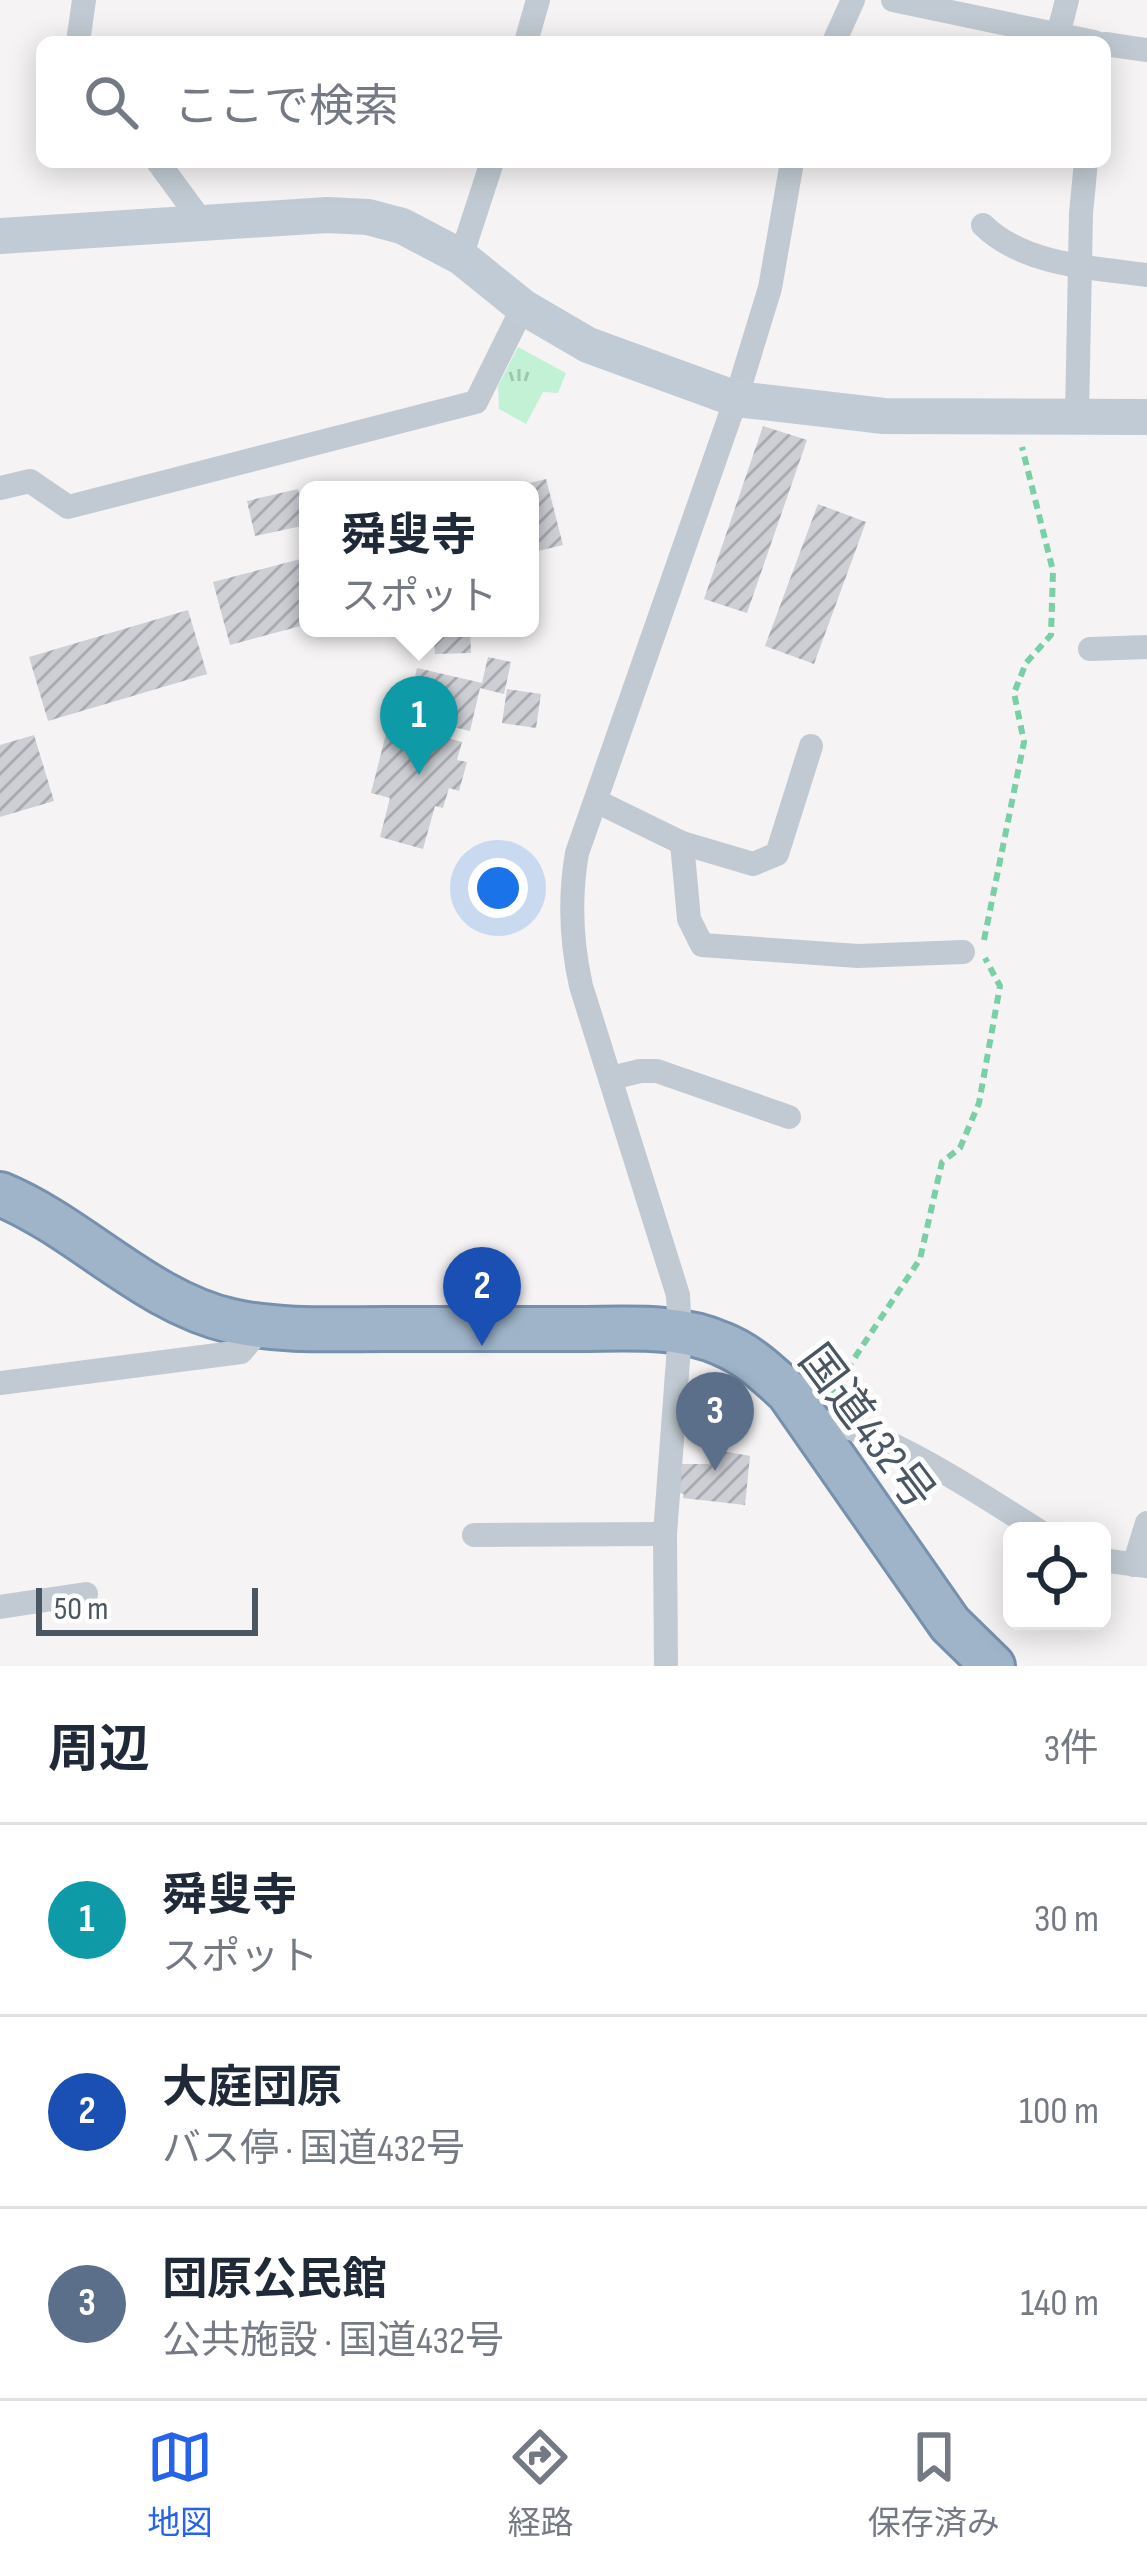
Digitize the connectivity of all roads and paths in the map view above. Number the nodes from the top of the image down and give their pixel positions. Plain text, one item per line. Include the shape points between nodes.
1 (84, 0) edge
2 (538, 0) edge
3 (853, 0) edge
4 (893, 0) edge
5 (1067, 0) edge
6 (1058, 35) junction
7 (79, 36) edge
8 (528, 36) edge
9 (837, 36) edge
10 (1063, 36) edge
11 (1111, 45) edge
12 (1147, 50) edge
13 (162, 168) edge
14 (490, 168) edge
15 (791, 168) edge
16 (1086, 168) edge
17 (202, 222) junction
18 (983, 225) dead end
19 (0, 236) edge
20 (461, 257) junction
21 (1080, 266) junction
22 (1147, 274) edge
23 (523, 307) junction
24 (736, 399) junction
25 (1077, 415) junction
26 (1147, 417) edge
27 (0, 488) edge
28 (1147, 647) edge
29 (1090, 649) dead end
30 (811, 746) dead end
31 (596, 800) junction
32 (682, 843) junction
33 (963, 952) dead end
34 (610, 1078) junction
35 (789, 1117) dead end
36 (0, 1194) edge
37 (263, 1326) junction
38 (680, 1333) junction
39 (0, 1383) edge
40 (809, 1423) junction
41 (1024, 1522) edge
42 (1147, 1523) edge
43 (665, 1534) junction
44 (474, 1535) dead end
45 (1111, 1561) edge
46 (1141, 1566) edge
47 (86, 1594) dead end
48 (0, 1607) edge
49 (666, 1666) edge
50 (993, 1666) edge

1 - 7 street
2 - 8 street
3 - 9 street
4 - 6 street
5 - 6 street
6 - 10 street
11 - 12 street
13 - 17 street
14 - 20 street
15 - 24 street via 770,288
16 - 21 street
17 - 19 main road
17 - 20 main road via 368,217
18 - 21 street
20 - 23 main road
21 - 22 street
21 - 25 street
23 - 24 main road via 588,345
23 - 27 street via 476,402 68,507 30,481
24 - 25 main road via 884,416
24 - 31 street
25 - 26 main road
28 - 29 street
30 - 32 street via 777,854 753,864
31 - 32 street
31 - 34 street via 572,879 572,941
32 - 33 street via 689,919 702,944 858,956
34 - 35 street via 658,1071
34 - 38 street via 677,1294
36 - 37 highway, 国道432号 via 190,1306
37 - 38 highway, 国道432号
37 - 39 street via 241,1352
38 - 40 highway, 国道432号 via 755,1361
38 - 43 street
40 - 41 street via 863,1432
40 - 50 highway, 国道432号 via 950,1624
42 - 46 street
43 - 44 street
43 - 49 street
45 - 46 street
47 - 48 street

